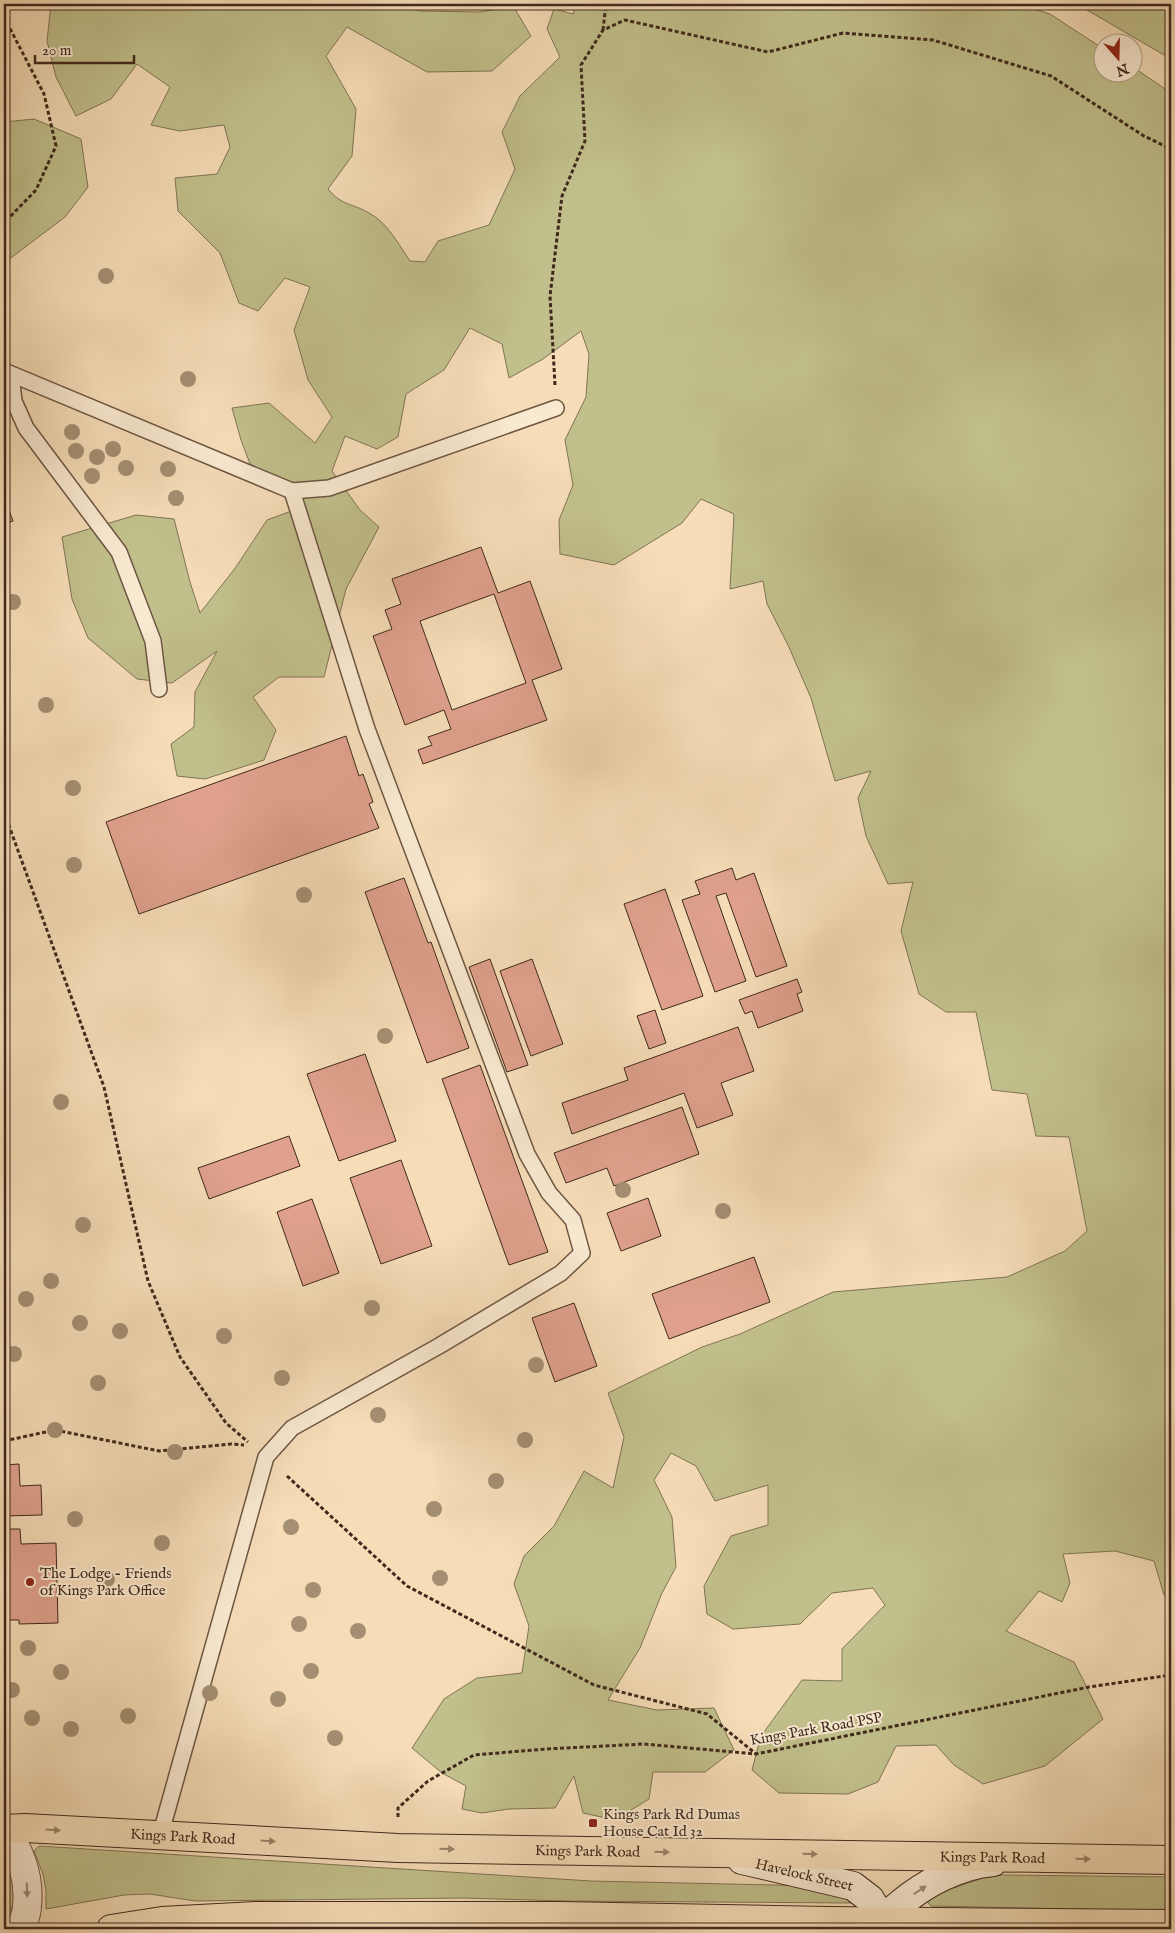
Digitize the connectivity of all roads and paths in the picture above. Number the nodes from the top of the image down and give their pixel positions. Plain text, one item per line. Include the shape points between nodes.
1 (606, 4) edge
2 (4, 17) edge
3 (603, 30) junction
4 (1171, 149) edge
5 (4, 223) edge
6 (7, 373) edge
7 (556, 408) joint
8 (292, 490) junction
9 (158, 689) dead end
10 (4, 812) edge
11 (4, 1442) edge
12 (266, 1457) junction
13 (1171, 1675) edge
14 (756, 1754) junction
15 (398, 1817) dead end
16 (4, 1829) edge
17 (160, 1836) junction
18 (709, 1852) junction
19 (1034, 1859) junction
20 (1171, 1860) edge
21 (945, 1921) junction
22 (1171, 1924) edge
23 (838, 1925) edge
24 (882, 1926) edge
25 (21, 1929) edge
26 (111, 1929) edge
27 (917, 1929) edge

1 - 3 path
2 - 5 path via 44,94 56,146 36,190
3 - 4 path via 625,20 768,52 843,33 933,40 1051,76 1144,136
3 - 7 path via 580,65 585,142 562,196 550,296
6 - 8 lane
6 - 9 lane via 14,401 26,428 119,552 153,641
7 - 8 lane via 329,488
8 - 12 lane via 367,729 527,1154 549,1193 572,1220 582,1253 561,1273 292,1428
10 - 11 path via 104,1087 148,1281 180,1357 226,1423 251,1445 231,1444 160,1452 55,1430
12 - 14 path via 407,1586 594,1685 707,1714
12 - 17 lane
13 - 14 path, Kings Park Road PSP via 1089,1687
14 - 15 path, Kings Park Road PSP via 644,1744 474,1755 428,1781 398,1808
16 -> 17 main road, Kings Park Road
16 -> 25 main road via 25,1870 28,1907
17 -> 18 main road, Kings Park Road via 398,1848
18 -> 19 main road, Kings Park Road
18 - 24 main road, Havelock Street via 852,1886 870,1899
19 -> 20 main road, Kings Park Road
24 -> 19 main road via 898,1905 942,1877 990,1862
21 - 22 main road
21 - 24 main road
21 - 27 main road
23 - 24 main road
23 - 26 main road via 561,1916 256,1916 162,1921

